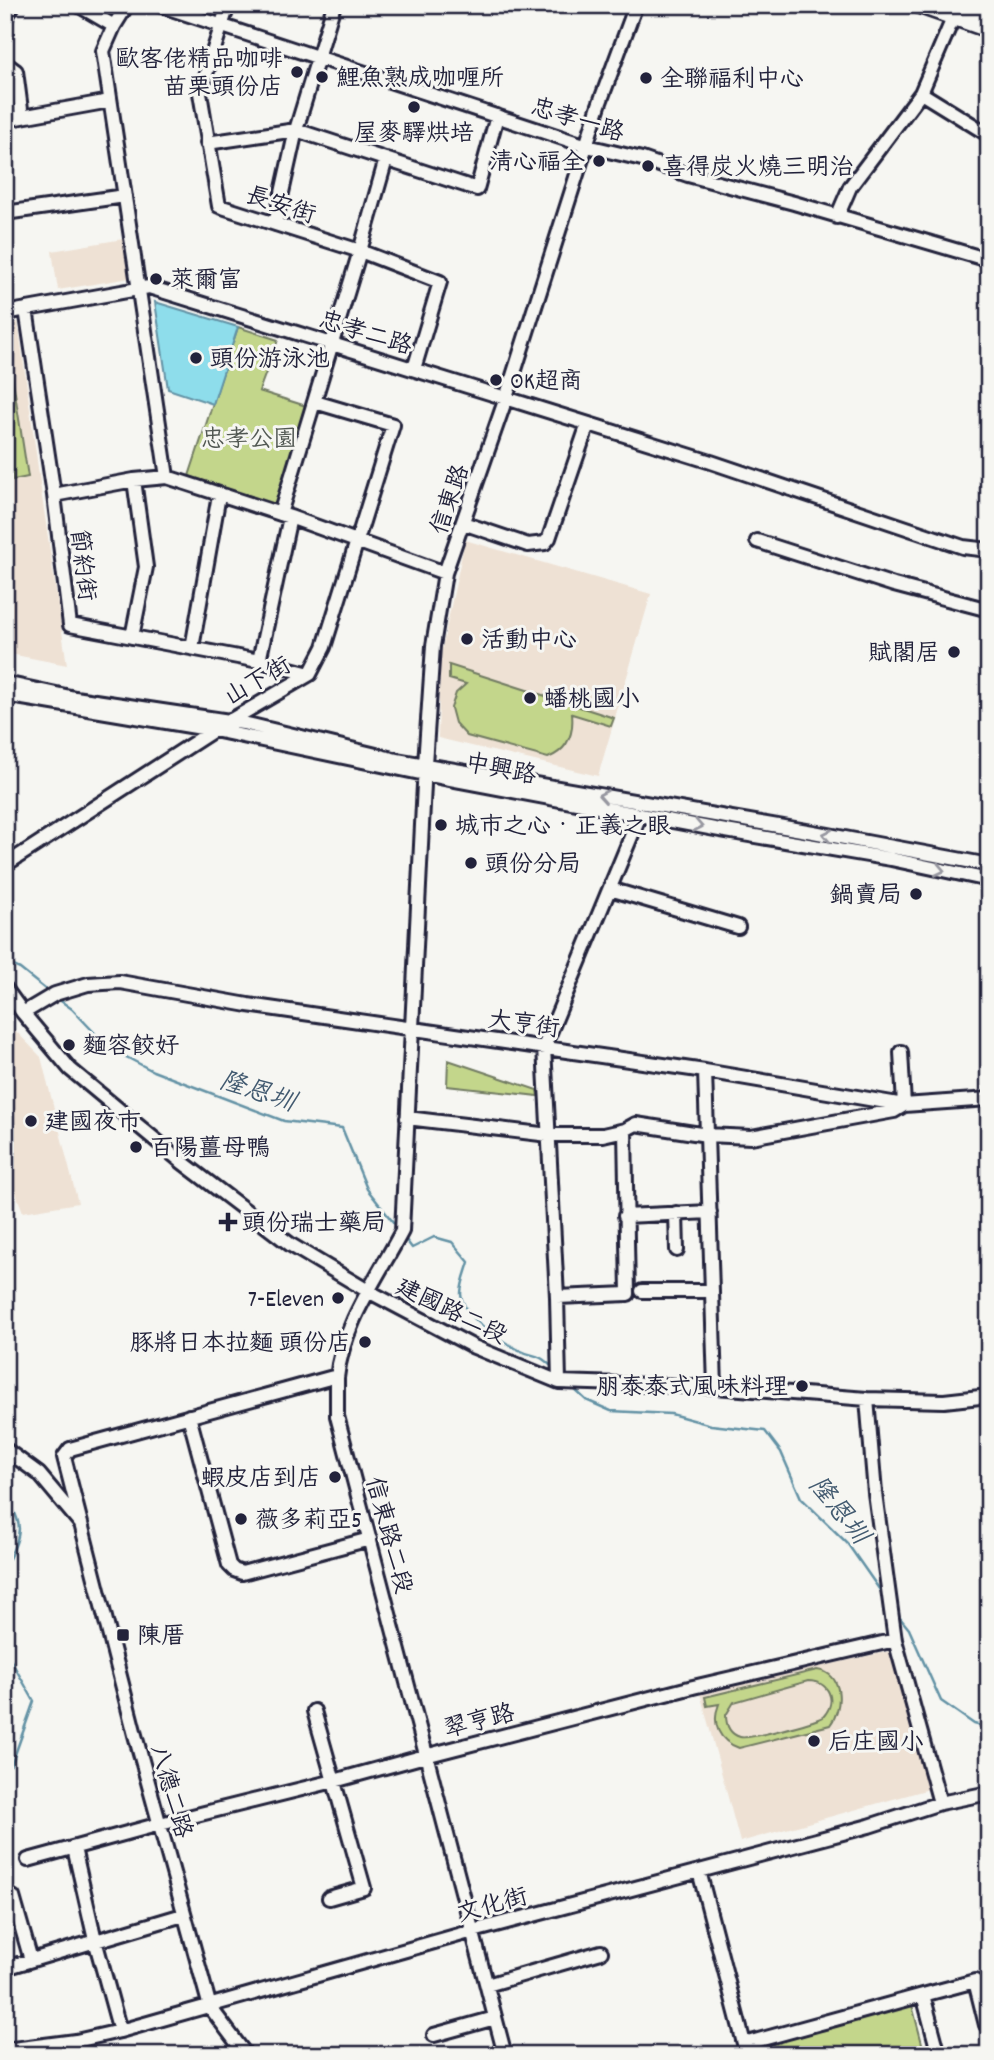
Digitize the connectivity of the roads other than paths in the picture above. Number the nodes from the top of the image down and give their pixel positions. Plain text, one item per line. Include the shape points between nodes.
1 (13, 5) edge
2 (78, 5) edge
3 (127, 5) edge
4 (159, 5) edge
5 (228, 5) edge
6 (334, 5) edge
7 (636, 5) edge
8 (920, 5) edge
9 (957, 9) edge
10 (989, 15) edge
11 (5, 19) edge
12 (221, 24) junction
13 (114, 26) junction
14 (989, 29) edge
15 (317, 57) junction
16 (5, 63) edge
17 (921, 93) junction
18 (110, 101) junction
19 (498, 116) junction
20 (22, 117) junction
21 (5, 120) edge
22 (296, 130) junction
23 (989, 135) edge
24 (207, 143) junction
25 (587, 146) junction
26 (386, 159) junction
27 (125, 196) junction
28 (5, 213) edge
29 (837, 217) junction
30 (275, 224) junction
31 (360, 251) junction
32 (989, 260) edge
33 (139, 288) junction
34 (26, 309) junction
35 (5, 313) edge
36 (331, 343) junction
37 (414, 369) junction
38 (506, 398) junction
39 (315, 402) junction
40 (588, 424) junction
41 (167, 477) junction
42 (134, 480) junction
43 (54, 495) junction
44 (219, 495) junction
45 (285, 516) junction
46 (463, 523) junction
47 (355, 541) junction
48 (757, 541) dead end
49 (989, 550) edge
50 (445, 573) junction
51 (989, 610) edge
52 (132, 637) junction
53 (192, 648) junction
54 (259, 661) junction
55 (310, 674) junction
56 (5, 683) edge
57 (5, 695) edge
58 (229, 721) junction
59 (214, 730) junction
60 (424, 769) junction
61 (640, 815) junction
62 (892, 853) junction
63 (5, 865) edge
64 (989, 865) edge
65 (989, 880) edge
66 (610, 889) junction
67 (738, 927) dead end
68 (5, 988) edge
69 (23, 1013) junction
70 (413, 1028) junction
71 (544, 1047) junction
72 (901, 1052) dead end
73 (705, 1071) junction
74 (989, 1099) edge
75 (905, 1105) junction
76 (407, 1118) junction
77 (625, 1130) junction
78 (549, 1135) junction
79 (707, 1135) junction
80 (710, 1212) junction
81 (676, 1213) junction
82 (625, 1216) junction
83 (677, 1250) dead end
84 (642, 1291) dead end
85 (712, 1291) junction
86 (368, 1292) junction
87 (557, 1297) junction
88 (337, 1376) junction
89 (559, 1382) junction
90 (715, 1387) junction
91 (989, 1396) edge
92 (867, 1399) junction
93 (189, 1416) junction
94 (5, 1449) edge
95 (83, 1527) junction
96 (370, 1539) junction
97 (895, 1640) junction
98 (314, 1711) dead end
99 (425, 1755) junction
100 (334, 1781) junction
101 (989, 1793) edge
102 (940, 1803) junction
103 (160, 1824) junction
104 (74, 1848) junction
105 (28, 1860) dead end
106 (699, 1871) junction
107 (9, 1898) edge
108 (329, 1898) dead end
109 (183, 1915) junction
110 (473, 1931) junction
111 (95, 1940) junction
112 (601, 1952) dead end
113 (31, 1960) junction
114 (5, 1968) edge
115 (487, 1985) junction
116 (923, 1995) junction
117 (210, 2007) junction
118 (495, 2018) junction
119 (986, 2025) dead end
120 (120, 2031) junction
121 (434, 2035) dead end
122 (5, 2050) edge
123 (746, 2050) edge
124 (246, 2055) edge
125 (505, 2055) edge
126 (939, 2055) edge

1 - 11 street
2 - 13 street
3 - 13 street
4 - 12 street, 忠孝一路
5 - 12 street, 長安街
6 - 15 street
7 - 25 street, 信東路
8 - 9 main road
9 - 10 main road
9 - 14 main road
9 - 17 street
12 - 15 street, 忠孝一路
12 - 24 street, 長安街 via 200,93
13 - 18 street via 103,51
15 - 19 street, 忠孝一路
15 - 22 street
16 - 20 street via 16,71
17 - 23 street
17 - 29 street via 850,187
18 - 20 street
18 - 27 street
19 - 25 street, 忠孝一路
19 - 26 street via 477,188
20 - 21 street
22 - 24 street
22 - 26 street
22 - 30 street
24 - 30 street, 長安街 via 219,206
25 - 29 street, 忠孝一路
25 - 38 street, 信東路
26 - 31 street
27 - 28 street
27 - 33 street
29 - 32 street, 忠孝一路
30 - 31 street, 長安街
31 - 36 street
31 - 37 street, 長安街 via 440,282
33 - 34 street, 忠孝二路
33 - 36 street, 忠孝二路 via 149,287
33 - 41 street
34 - 35 street, 忠孝二路
34 - 43 street, 節約街
36 - 37 street, 忠孝二路
36 - 39 street
37 - 38 street, 忠孝二路
38 - 40 street, 忠孝二路
38 - 46 street, 信東路
39 - 45 street
39 - 47 street, 山下街 via 393,425
40 - 46 street via 545,543 528,545
40 - 49 street, 忠孝二路 via 963,547
41 - 42 street
41 - 44 street
42 - 43 street
42 - 52 street via 146,567
43 - 52 street, 節約街 via 70,625
44 - 45 street
44 - 53 street
45 - 47 street
45 - 54 street
46 - 50 street, 信東路
47 - 50 street
47 - 55 street, 山下街 via 324,647
48 - 51 street via 894,586
50 - 60 street, 信東路 via 433,646
52 - 53 street, 節約街
53 - 54 street, 節約街
54 - 55 street, 節約街
55 - 58 street, 山下街
56 - 58 street, 中興路
57 - 59 street, 中興路
58 - 59 street, 山下街
58 - 60 street, 中興路
59 - 60 street, 中興路
59 - 63 street, 山下街
60 - 61 street, 中興路
62 -> 60 street, 中興路
60 - 70 street, 信東路
61 -> 62 street, 中興路
61 - 66 street
62 - 64 street, 中興路
62 -> 65 street, 中興路
66 - 67 street
66 - 71 street
68 - 69 street, 建國路二段
69 - 70 street, 大亨街 via 88,984 120,982
69 - 86 street, 建國路二段 via 70,1069 182,1162 291,1245
70 - 71 street, 大亨街
70 - 76 street, 信東路二段
71 - 73 street, 大亨街
71 - 78 street
72 - 75 street
73 - 75 street, 大亨街
73 - 79 street
74 - 75 street, 大亨街
75 - 79 street via 894,1111 751,1138
76 - 78 street
76 - 86 street, 信東路二段 via 401,1233
77 - 78 street via 603,1135
77 - 79 street via 636,1124
77 - 82 street
78 - 87 street
79 - 80 street
80 - 81 street
80 - 85 street
81 - 82 street
81 - 83 street
82 - 87 street via 628,1294
84 - 85 street
85 - 90 street
86 - 88 street, 信東路二段 via 346,1338
86 - 89 street, 建國路二段 via 474,1347
87 - 89 street
88 - 93 street
88 - 96 street, 信東路二段 via 337,1416
89 - 90 street, 建國路二段
90 - 92 street, 建國路二段
91 - 92 street, 建國路二段 via 944,1401
92 - 97 street
93 - 95 street, 八德二路 via 70,1450 64,1457
93 - 96 street via 234,1570 242,1573
94 - 95 street via 39,1474
95 - 103 street, 八德二路
96 - 99 street, 信東路二段
97 - 99 street, 翠亨路
97 - 102 street
98 - 100 street
99 - 100 street, 翠亨路
99 - 110 street, 信東路二段
100 - 103 street, 翠亨路
100 - 108 street via 364,1888
101 - 102 street, 文化街
102 - 106 street, 文化街
103 - 104 street, 翠亨路
103 - 109 street, 八德二路
104 - 105 street, 翠亨路
104 - 111 street
106 - 110 street, 文化街
106 - 123 street
107 - 113 street
109 - 111 street
109 - 117 street, 八德二路
110 - 115 street, 信東路二段
110 - 117 street, 文化街
111 - 113 street
111 - 120 street
112 - 115 street
113 - 114 street
115 - 118 street, 信東路二段
116 - 119 street via 975,1981
116 - 123 street
116 - 126 street
117 - 120 street, 文化街
117 - 124 street, 八德二路
118 - 121 street
118 - 125 street, 信東路二段
120 - 122 street, 文化街

